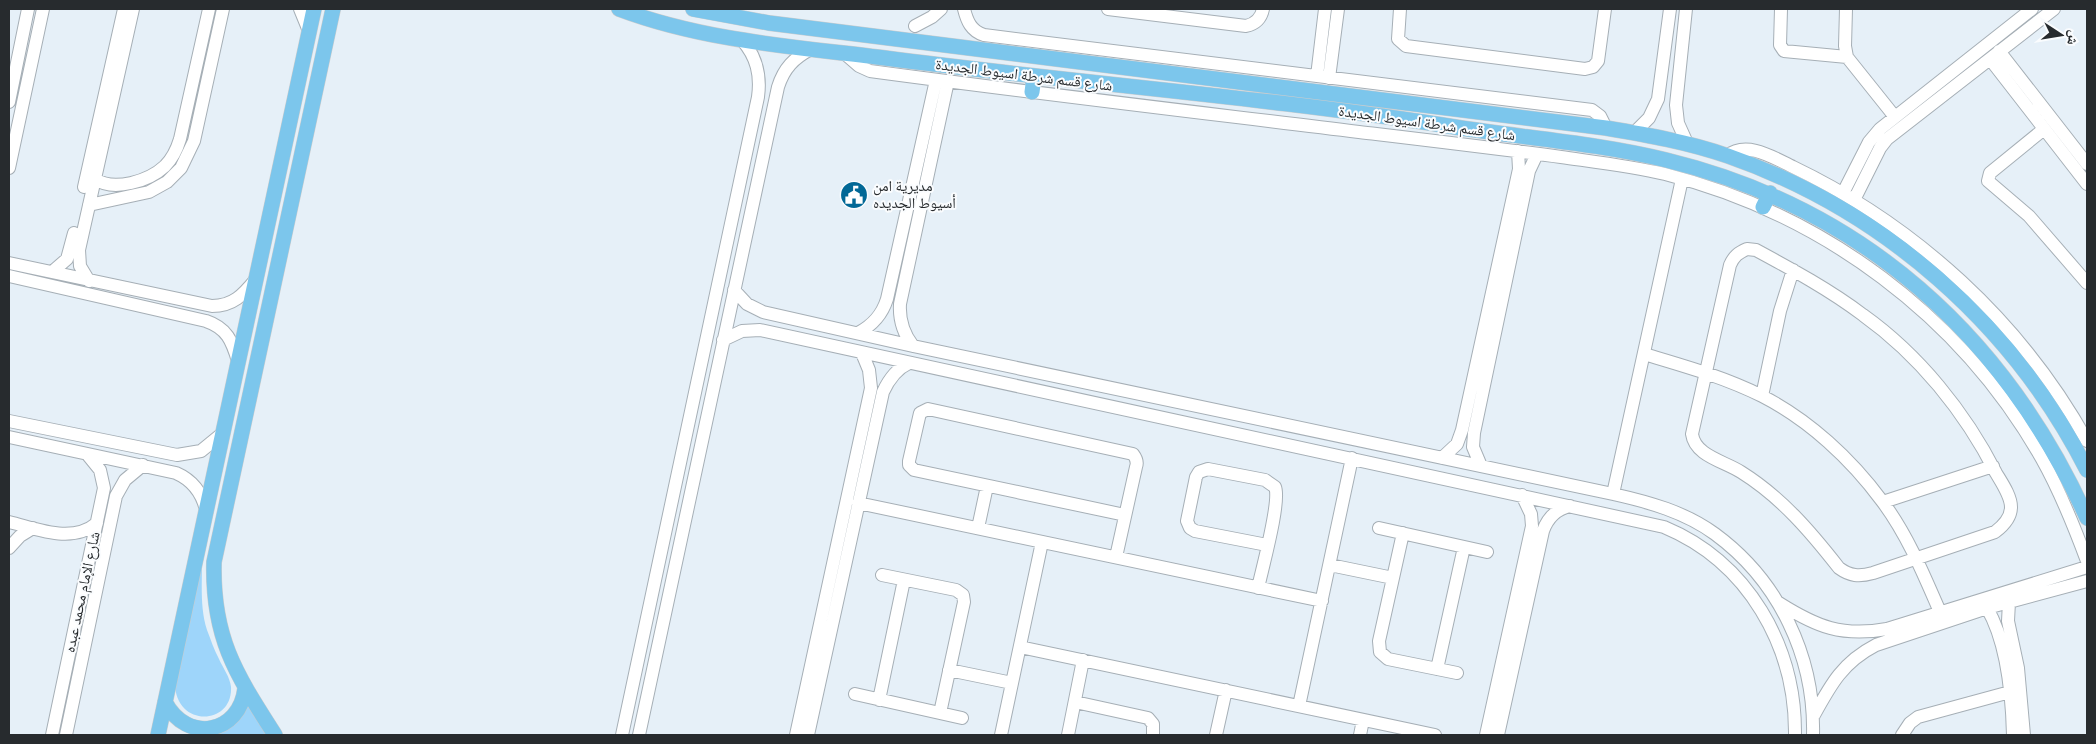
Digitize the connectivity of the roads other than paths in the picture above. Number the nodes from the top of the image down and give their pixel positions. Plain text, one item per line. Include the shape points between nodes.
1 (28, 9) edge
2 (43, 9) edge
3 (124, 9) edge
4 (133, 9) edge
5 (209, 9) edge
6 (223, 9) edge
7 (300, 9) edge
8 (314, 9) edge
9 (333, 9) edge
10 (619, 9) edge
11 (692, 9) edge
12 (941, 9) edge
13 (964, 9) edge
14 (1108, 9) edge
15 (1263, 9) edge
16 (1326, 9) edge
17 (1338, 9) edge
18 (1400, 9) edge
19 (1605, 9) edge
20 (1670, 9) edge
21 (1686, 9) edge
22 (1781, 9) edge
23 (1846, 9) edge
24 (2032, 9) edge
25 (2054, 9) edge
26 (309, 31) junction
27 (914, 33) junction
28 (742, 40) junction
29 (1011, 45) junction
30 (811, 49) junction
31 (844, 53) junction
32 (1994, 55) junction
33 (1847, 56) junction
34 (1071, 60) junction
35 (1181, 67) junction
36 (12, 68) edge
37 (1006, 74) junction
38 (1323, 77) junction
39 (951, 78) junction
40 (1067, 80) junction
41 (1033, 84) junction
42 (1945, 86) junction
43 (189, 98) junction
44 (203, 101) junction
45 (9, 102) edge
46 (1409, 102) junction
47 (1895, 117) junction
48 (1408, 119) junction
49 (1606, 128) junction
50 (2044, 129) junction
51 (1634, 132) junction
52 (12, 134) edge
53 (1686, 143) junction
54 (1518, 151) junction
55 (1538, 154) junction
56 (1727, 156) junction
57 (2087, 164) edge
58 (1664, 167) junction
59 (9, 168) edge
60 (280, 168) junction
61 (298, 171) junction
62 (1720, 175) junction
63 (95, 179) junction
64 (1682, 179) junction
65 (2087, 184) edge
66 (1770, 193) junction
67 (1848, 197) junction
68 (89, 205) junction
69 (1763, 207) junction
70 (1874, 221) junction
71 (1908, 253) junction
72 (9, 263) edge
73 (1897, 268) junction
74 (1793, 270) junction
75 (52, 272) junction
76 (24, 273) junction
77 (9, 276) edge
78 (256, 279) junction
79 (90, 281) junction
80 (2087, 283) edge
81 (734, 290) junction
82 (216, 306) junction
83 (213, 323) junction
84 (858, 333) junction
85 (723, 340) junction
86 (913, 346) junction
87 (862, 352) junction
88 (1644, 354) junction
89 (238, 361) junction
90 (909, 363) junction
91 (1039, 372) junction
92 (1704, 372) junction
93 (1035, 390) junction
94 (1762, 396) junction
95 (9, 421) edge
96 (222, 433) junction
97 (9, 436) edge
98 (2087, 441) edge
99 (1382, 446) junction
100 (863, 453) junction
101 (87, 454) junction
102 (188, 454) junction
103 (1352, 458) junction
104 (1442, 458) junction
105 (1379, 464) junction
106 (143, 465) junction
107 (1481, 466) junction
108 (1993, 466) junction
109 (2087, 470) edge
110 (182, 476) junction
111 (675, 486) junction
112 (987, 486) junction
113 (104, 488) junction
114 (692, 489) junction
115 (119, 491) junction
116 (1613, 494) junction
117 (1522, 495) junction
118 (1883, 502) junction
119 (858, 503) junction
120 (1570, 506) junction
121 (206, 510) junction
122 (1125, 515) junction
123 (2087, 518) edge
124 (9, 522) edge
125 (97, 523) junction
126 (32, 528) junction
127 (978, 528) junction
128 (1379, 528) dead end
129 (1403, 534) junction
130 (68, 535) junction
131 (1042, 542) junction
132 (1267, 545) junction
133 (1464, 547) junction
134 (9, 548) edge
135 (1487, 552) dead end
136 (90, 555) junction
137 (1740, 555) junction
138 (1116, 557) junction
139 (1916, 558) junction
140 (2087, 561) edge
141 (1330, 564) junction
142 (2087, 568) edge
143 (1727, 569) junction
144 (882, 575) dead end
145 (1392, 578) junction
146 (904, 580) junction
147 (2087, 581) edge
148 (1258, 588) junction
149 (1523, 593) junction
150 (1322, 601) junction
151 (1776, 601) junction
152 (2008, 608) junction
153 (1940, 612) junction
154 (1990, 614) junction
155 (824, 632) junction
156 (1866, 632) junction
157 (1020, 646) junction
158 (1870, 648) junction
159 (1083, 660) junction
160 (1437, 669) junction
161 (949, 670) junction
162 (1457, 674) dead end
163 (1012, 683) junction
164 (245, 688) junction
165 (1226, 690) junction
166 (2010, 692) junction
167 (855, 694) dead end
168 (879, 700) junction
169 (166, 702) junction
170 (1075, 702) junction
171 (1300, 706) junction
172 (940, 713) junction
173 (1814, 715) junction
174 (962, 718) dead end
175 (1363, 720) junction
176 (810, 732) edge
177 (1220, 734) edge
178 (52, 735) edge
179 (66, 735) edge
180 (158, 735) edge
181 (275, 735) edge
182 (622, 735) edge
183 (639, 735) edge
184 (796, 735) edge
185 (1002, 735) edge
186 (1068, 735) edge
187 (1153, 735) edge
188 (1360, 735) edge
189 (1435, 735) edge
190 (1486, 735) edge
191 (1498, 735) edge
192 (1795, 735) edge
193 (1813, 735) edge
194 (1902, 735) edge
195 (2014, 735) edge
196 (2024, 735) edge

1 - 36 street
2 - 52 street
3 - 75 street via 71,246 63,264
4 - 63 street
5 - 43 street
6 - 44 street
7 - 26 street
8 - 26 main road
9 - 61 main road
10 - 28 main road, شارع قسم شرطة اسيوط الجديدة via 687,29
11 - 27 main road, شارع قسم شرطة اسيوط الجديدة via 769,23
12 - 27 street
13 - 29 street via 971,26 980,34
14 - 15 street via 1246,26 1260,18
16 - 38 street
17 - 38 street
18 - 19 street via 1398,39 1406,46 1585,69 1598,61
20 - 51 street via 1658,99 1649,118
21 - 53 street via 1676,105 1678,123
22 - 33 street via 1780,45 1784,51
23 - 33 street
24 - 42 street
25 - 32 street
26 - 60 main road
27 - 29 main road, شارع قسم شرطة اسيوط الجديدة
28 - 30 main road, شارع قسم شرطة اسيوط الجديدة
28 - 111 street via 757,66 758,97
29 - 34 main road, شارع قسم شرطة اسيوط الجديدة
29 - 35 street
29 - 37 main road
30 - 31 main road, شارع قسم شرطة اسيوط الجديدة
30 - 81 street via 789,64 781,77
31 - 39 main road, شارع قسم شرطة اسيوط الجديدة
31 - 39 street via 866,70
32 - 42 street
32 - 50 street
32 - 57 street
33 - 47 street
34 - 35 main road, شارع قسم شرطة اسيوط الجديدة
34 - 40 main road
35 - 38 street
35 - 46 main road, شارع قسم شرطة اسيوط الجديدة
36 - 45 street
37 - 39 main road, شارع قسم شرطة اسيوط الجديدة
37 - 41 main road, شارع قسم شرطة اسيوط الجديدة
38 - 49 street via 1592,110 1600,116
39 - 41 street
39 - 84 street via 887,299 880,316
39 - 86 street via 900,304 901,322
40 - 41 main road, شارع قسم شرطة اسيوط الجديدة
40 - 48 main road, شارع قسم شرطة اسيوط الجديدة
41 - 54 street
42 - 47 street
42 - 67 street via 1885,142
43 - 44 street
43 - 63 street via 177,149 165,166 148,177 126,183 106,184
44 - 68 street via 191,151 174,176 149,192
46 - 48 main road
46 - 49 main road, شارع قسم شرطة اسيوط الجديدة
47 - 67 street via 1872,138
48 - 58 main road, شارع قسم شرطة اسيوط الجديدة via 1614,149
49 - 51 main road, شارع قسم شرطة اسيوط الجديدة
50 - 65 street
50 - 80 street via 1990,173 1988,181 2029,216
51 - 53 main road, شارع قسم شرطة اسيوط الجديدة
52 - 59 street
53 - 56 main road, شارع قسم شرطة اسيوط الجديدة
54 - 55 street
54 - 104 street via 1519,169 1462,430 1457,444
55 - 58 street
55 - 107 street via 1529,171 1474,433 1473,447
56 - 62 main road
56 - 67 street via 1740,149 1757,151
56 - 70 main road, شارع قسم شرطة اسيوط الجديدة
58 - 62 main road, شارع قسم شرطة اسيوط الجديدة
58 - 64 street
60 - 61 main road
60 - 78 main road
61 - 164 main road via 214,562 218,618 228,654
62 - 66 main road, شارع قسم شرطة اسيوط الجديدة
63 - 68 street
64 - 69 street
64 - 88 street
66 - 69 main road
66 - 73 main road, شارع قسم شرطة اسيوط الجديدة via 1841,231
67 - 70 street
68 - 79 street via 78,255 80,266
69 - 140 street via 1809,229 1892,284 1957,343 2006,403 2041,458 2060,494
70 - 71 main road, شارع قسم شرطة اسيوط الجديدة
70 - 98 street via 1919,244 2009,329 2066,404
71 - 73 main road
71 - 109 main road, شارع قسم شرطة اسيوط الجديدة via 1970,308 2007,348 2056,414
72 - 76 street
73 - 123 main road, شارع قسم شرطة اسيوط الجديدة via 1966,333 2018,396 2056,455
74 - 92 street via 1756,250 1747,249 1733,258
74 - 94 street via 1780,311
74 - 108 street via 1829,290 1902,347 1950,401
75 - 76 street
75 - 79 street
76 - 77 street
76 - 83 street
78 - 82 street via 240,298
78 - 89 main road
79 - 82 street
81 - 84 street via 758,310
81 - 85 street
82 - 83 street
83 - 89 street via 230,337
84 - 86 street
85 - 87 street via 754,329
85 - 114 street
86 - 91 street
87 - 90 street
87 - 100 street via 869,370 870,388
88 - 92 street
88 - 116 street
89 - 96 main road
90 - 93 street
90 - 100 street via 890,378 882,392
91 - 93 street
91 - 99 street
92 - 94 street
92 - 139 street via 1692,434 1698,449 1738,471 1780,501 1846,574 1864,576
93 - 103 street
94 - 118 street via 1794,416 1834,448
95 - 102 street via 172,455
96 - 102 street via 209,446
96 - 121 main road
97 - 101 street
99 - 104 street
99 - 105 street
100 - 119 street
100 - 155 street
101 - 106 street
101 - 113 street via 100,470
102 - 110 street
103 - 105 street
103 - 141 street
104 - 107 street
105 - 117 street
106 - 110 street
106 - 115 street, شارع الإمام محمد عبده via 129,476
107 - 116 street
108 - 118 street
108 - 139 street via 2011,506 2002,527
110 - 121 street via 198,490
111 - 114 street
111 - 182 street
112 - 122 street
112 - 122 street via 910,467 908,461 922,411 928,409 1130,452 1137,464
112 - 127 street
113 - 115 street
113 - 125 street, شارع الإمام محمد عبده
114 - 183 street
115 - 179 street, شارع الإمام محمد عبده via 114,502
116 - 137 street via 1650,503 1691,520 1715,534
117 - 120 street
117 - 149 street via 1531,514 1532,526
118 - 139 street
119 - 127 street
119 - 155 street
120 - 143 street via 1664,527 1704,549
120 - 149 street via 1554,513 1545,526
121 - 169 main road
122 - 138 street
124 - 126 street
125 - 130 street via 84,532
125 - 136 street, شارع الإمام محمد عبده
126 - 130 street
126 - 134 street
127 - 131 street
128 - 129 street
129 - 133 street
129 - 145 street
130 - 136 street
131 - 138 street
131 - 157 street
132 - 132 street via 1278,496 1273,484 1208,469 1199,472 1187,521 1190,528
132 - 148 street
133 - 135 street
133 - 160 street
136 - 178 street, شارع الإمام محمد عبده
137 - 143 street
137 - 151 street
138 - 148 street
139 - 153 street
141 - 145 street
141 - 150 street
142 - 153 street
143 - 192 street via 1755,600 1776,637 1790,676
144 - 146 street
145 - 160 street via 1378,641 1380,652 1388,659
146 - 161 street via 956,590 963,595
146 - 168 street
147 - 152 street
148 - 150 street
149 - 190 street
149 - 191 street
150 - 171 street
151 - 156 street via 1818,625
151 - 173 street via 1803,655
152 - 154 street
152 - 196 street
153 - 156 street via 1888,629
154 - 158 street
154 - 166 street
155 - 176 street
155 - 184 street
156 - 158 street
157 - 159 street
157 - 163 street
158 - 173 street via 1842,670
159 - 165 street
159 - 170 street
160 - 162 street
161 - 163 street
161 - 172 street
163 - 185 street
164 - 169 main road via 244,698 235,715 228,722 209,729 183,723 170,711
164 - 181 main road
165 - 171 street
165 - 177 street
166 - 194 street via 1918,717
166 - 195 street
167 - 168 street
168 - 172 street
169 - 180 main road
170 - 186 street
170 - 187 street via 1148,718 1153,724
171 - 175 street
172 - 174 street
173 - 193 street
175 - 188 street
175 - 189 street

